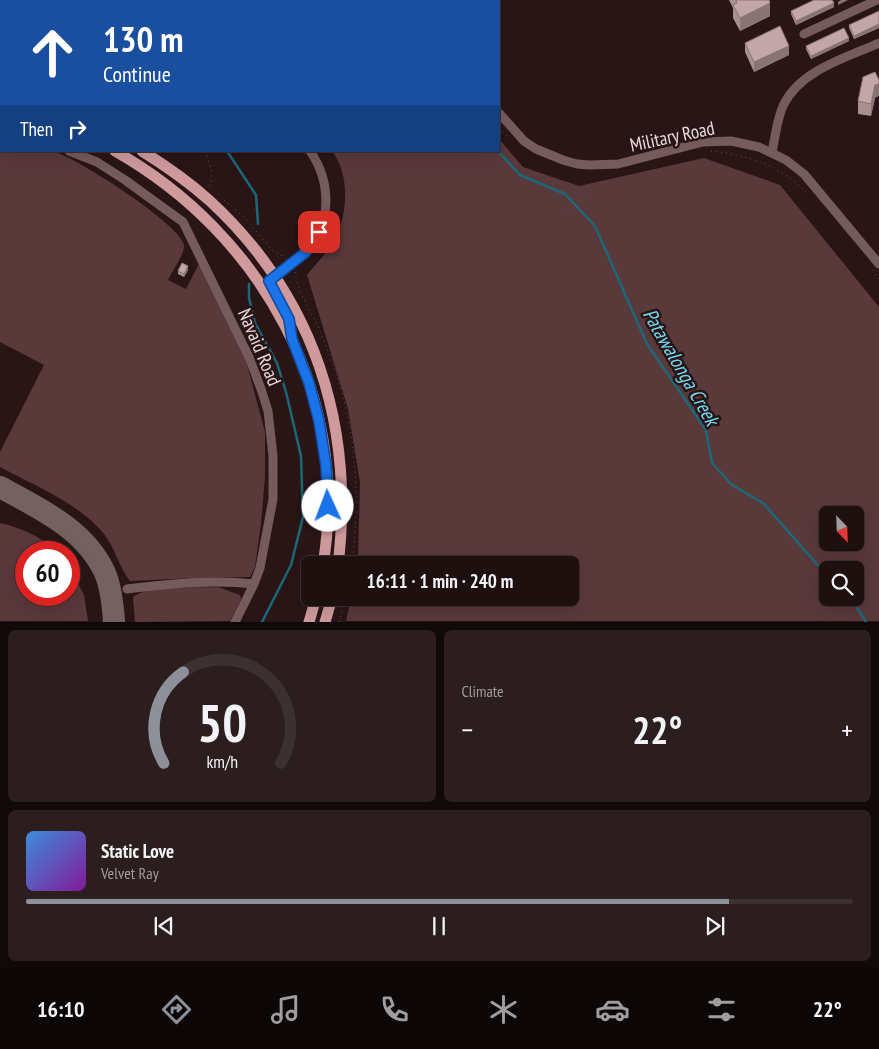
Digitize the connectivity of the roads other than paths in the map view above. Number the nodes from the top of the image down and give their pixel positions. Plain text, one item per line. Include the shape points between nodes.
1 (877, 0) edge
2 (804, 34) dead end
3 (879, 43) edge
4 (500, 114) edge
5 (71, 152) edge
6 (117, 152) edge
7 (144, 152) edge
8 (310, 152) edge
9 (772, 153) junction
10 (875, 267) edge
11 (274, 276) junction
12 (292, 339) junction
13 (324, 556) edge
14 (339, 556) edge
15 (254, 584) junction
16 (127, 589) dead end
17 (314, 606) edge
18 (330, 606) edge
19 (235, 622) edge
20 (309, 622) edge
21 (325, 622) edge

1 - 2 street
3 - 9 street via 808,75 794,88 784,106
4 - 9 street, Military Road via 524,141 536,149 578,164 618,164 717,141 759,147
5 - 15 street, Navaid Road via 96,162 125,180 183,222 249,357 268,411 274,456 271,508 264,551
6 - 12 main road via 162,181 221,233 261,284
7 - 11 main road via 210,201 247,239
8 - 11 street via 326,191 323,222 306,252
9 - 10 street, Military Road via 804,174
11 - 12 main road via 269,281 289,319
11 - 14 main road via 300,319 312,347 325,382 336,428 343,507
12 - 13 main road via 309,383 322,438 328,506
15 - 16 street via 232,581
15 - 19 street, Navaid Road
17 - 20 main road
18 - 21 main road

